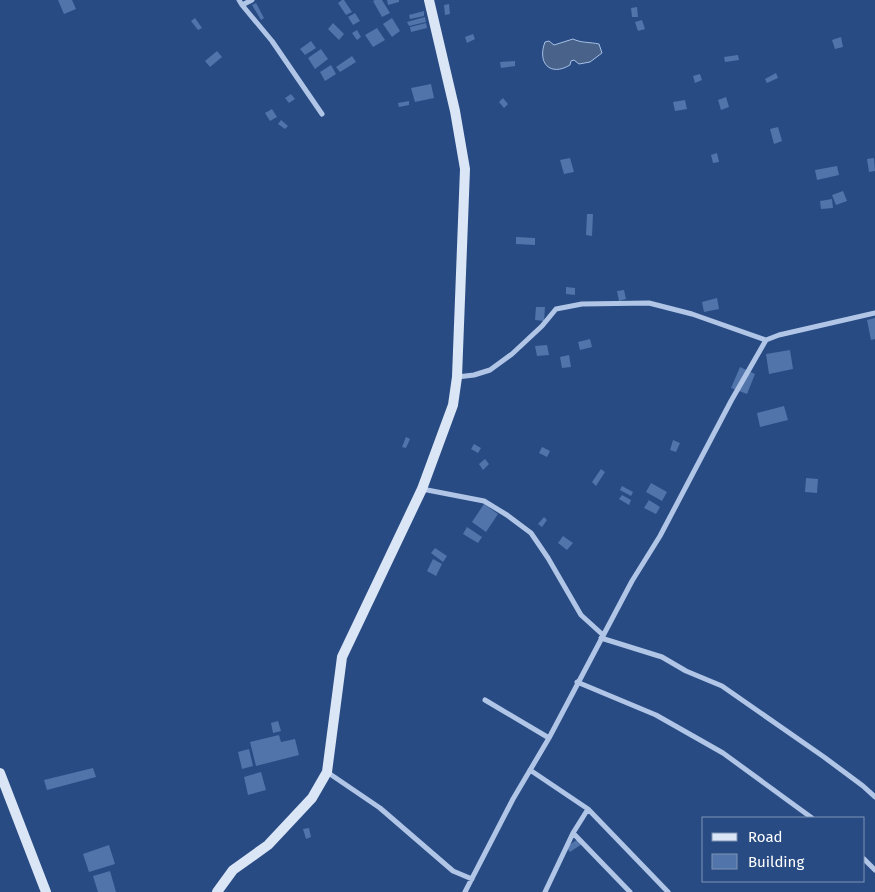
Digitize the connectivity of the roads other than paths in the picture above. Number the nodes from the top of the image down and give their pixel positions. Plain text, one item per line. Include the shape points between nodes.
1 (252, 0) edge
2 (429, 0) edge
3 (241, 2) edge
4 (322, 114) dead end
5 (875, 313) edge
6 (766, 340) junction
7 (457, 377) junction
8 (422, 489) junction
9 (602, 636) junction
10 (577, 682) junction
11 (485, 700) dead end
12 (549, 738) junction
13 (530, 770) junction
14 (327, 772) junction
15 (0, 773) edge
16 (875, 797) edge
17 (588, 809) junction
18 (811, 817) edge
19 (573, 833) junction
20 (865, 860) edge
21 (875, 870) edge
22 (472, 879) junction
23 (46, 892) edge
24 (217, 892) edge
25 (466, 892) edge
26 (545, 892) edge
27 (630, 892) edge
28 (668, 892) edge

1 - 3 street
2 - 7 street via 465,169
3 - 4 street
5 - 6 street
6 - 7 street via 649,303 582,304 556,309 512,354 490,370
6 - 9 street
7 - 8 street via 453,405
8 - 9 street via 484,501 531,533 581,614
8 - 14 street via 342,657
9 - 10 street
9 - 16 street via 662,657 722,686
10 - 12 street
10 - 18 street via 656,715 723,753
11 - 12 street
12 - 13 street
13 - 17 street
13 - 22 street
14 - 22 street via 380,808 453,871
14 - 24 street via 312,798 268,844 233,870
15 - 23 street
17 - 19 street
17 - 28 street
19 - 26 street
19 - 27 street
20 - 21 street
22 - 25 street

